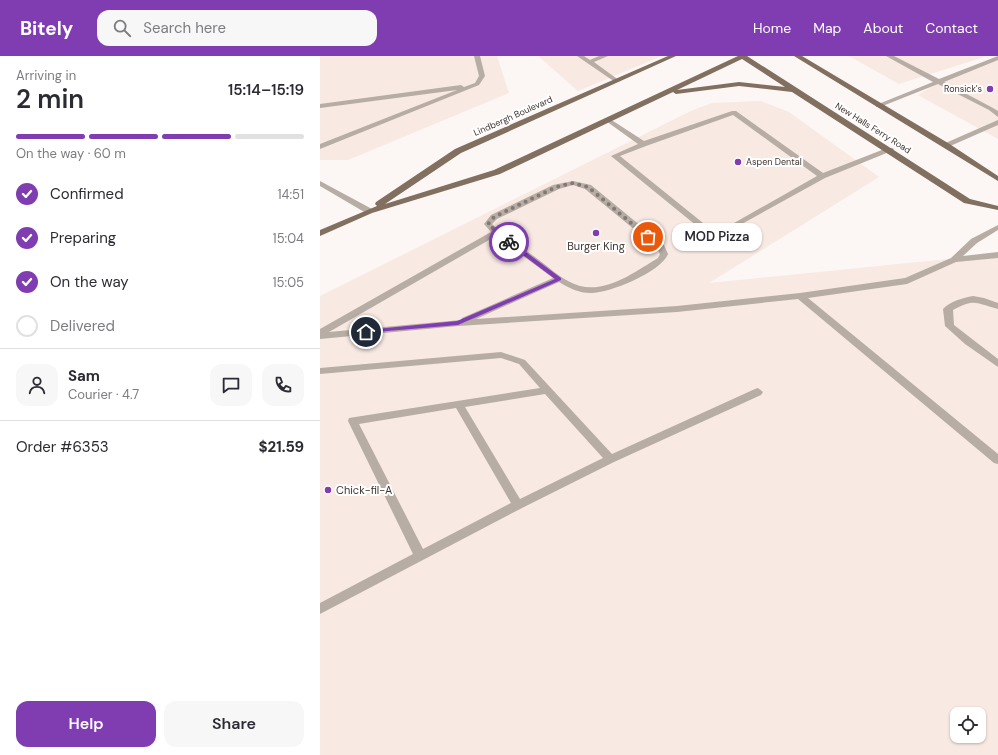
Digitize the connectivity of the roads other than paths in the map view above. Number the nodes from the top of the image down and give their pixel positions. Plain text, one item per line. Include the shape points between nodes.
1 (477, 56) edge
2 (580, 56) edge
3 (605, 56) edge
4 (673, 56) edge
5 (742, 56) edge
6 (797, 56) edge
7 (889, 56) edge
8 (998, 58) edge
9 (589, 62) junction
10 (617, 81) junction
11 (940, 82) junction
12 (477, 84) junction
13 (797, 92) junction
14 (664, 94) junction
15 (320, 106) edge
16 (878, 106) junction
17 (998, 116) edge
18 (608, 120) junction
19 (998, 122) edge
20 (642, 144) junction
21 (946, 145) junction
22 (320, 147) edge
23 (890, 150) junction
24 (822, 176) junction
25 (998, 180) edge
26 (320, 183) edge
27 (998, 208) edge
28 (369, 211) junction
29 (998, 227) edge
30 (496, 232) junction
31 (320, 233) edge
32 (998, 255) edge
33 (954, 260) junction
34 (559, 279) junction
35 (800, 296) junction
36 (998, 306) edge
37 (458, 323) junction
38 (320, 335) edge
39 (998, 364) edge
40 (320, 371) edge
41 (549, 390) junction
42 (758, 392) dead end
43 (458, 404) junction
44 (610, 460) junction
45 (998, 460) edge
46 (518, 505) junction
47 (420, 556) junction
48 (320, 609) edge

1 - 12 lane via 482,76
2 - 9 lane
3 - 9 lane
4 - 10 main road, Lindbergh Boulevard
5 - 13 main road, New Halls Ferry Road
5 - 14 main road, Lindbergh Boulevard
6 - 16 main road, New Halls Ferry Road
7 - 11 lane
8 - 11 lane
9 - 10 lane
10 - 28 main road, Lindbergh Boulevard via 458,151
11 - 16 lane
11 - 17 lane via 991,109
12 - 15 lane
12 - 22 lane
13 - 14 main road via 739,84
13 - 23 main road, New Halls Ferry Road
14 - 18 main road, Lindbergh Boulevard
16 - 21 main road, New Halls Ferry Road
18 - 20 lane
18 - 28 main road, Lindbergh Boulevard via 497,172
19 - 21 lane
20 - 24 lane via 734,112
20 - 24 lane via 615,156 706,229 729,229
21 - 25 main road, New Halls Ferry Road
23 - 24 lane
23 - 27 main road, New Halls Ferry Road via 967,201
26 - 28 lane
28 - 31 main road, Lindbergh Boulevard
29 - 33 lane via 974,241
30 - 34 lane
30 - 34 lane via 488,224 494,217 556,187 573,183 588,187 661,247 664,254 662,259 618,285 597,290 578,289
30 - 38 lane
32 - 33 lane
33 - 35 lane via 907,281
34 - 37 lane
35 - 37 lane via 677,309
35 - 45 lane
36 - 39 lane via 987,301 965,299 948,309 950,326
37 - 38 lane
40 - 41 lane via 501,355 522,362
41 - 43 lane
41 - 44 lane
42 - 44 lane
43 - 46 lane
43 - 47 lane via 353,421
44 - 46 lane
46 - 47 lane
47 - 48 lane

